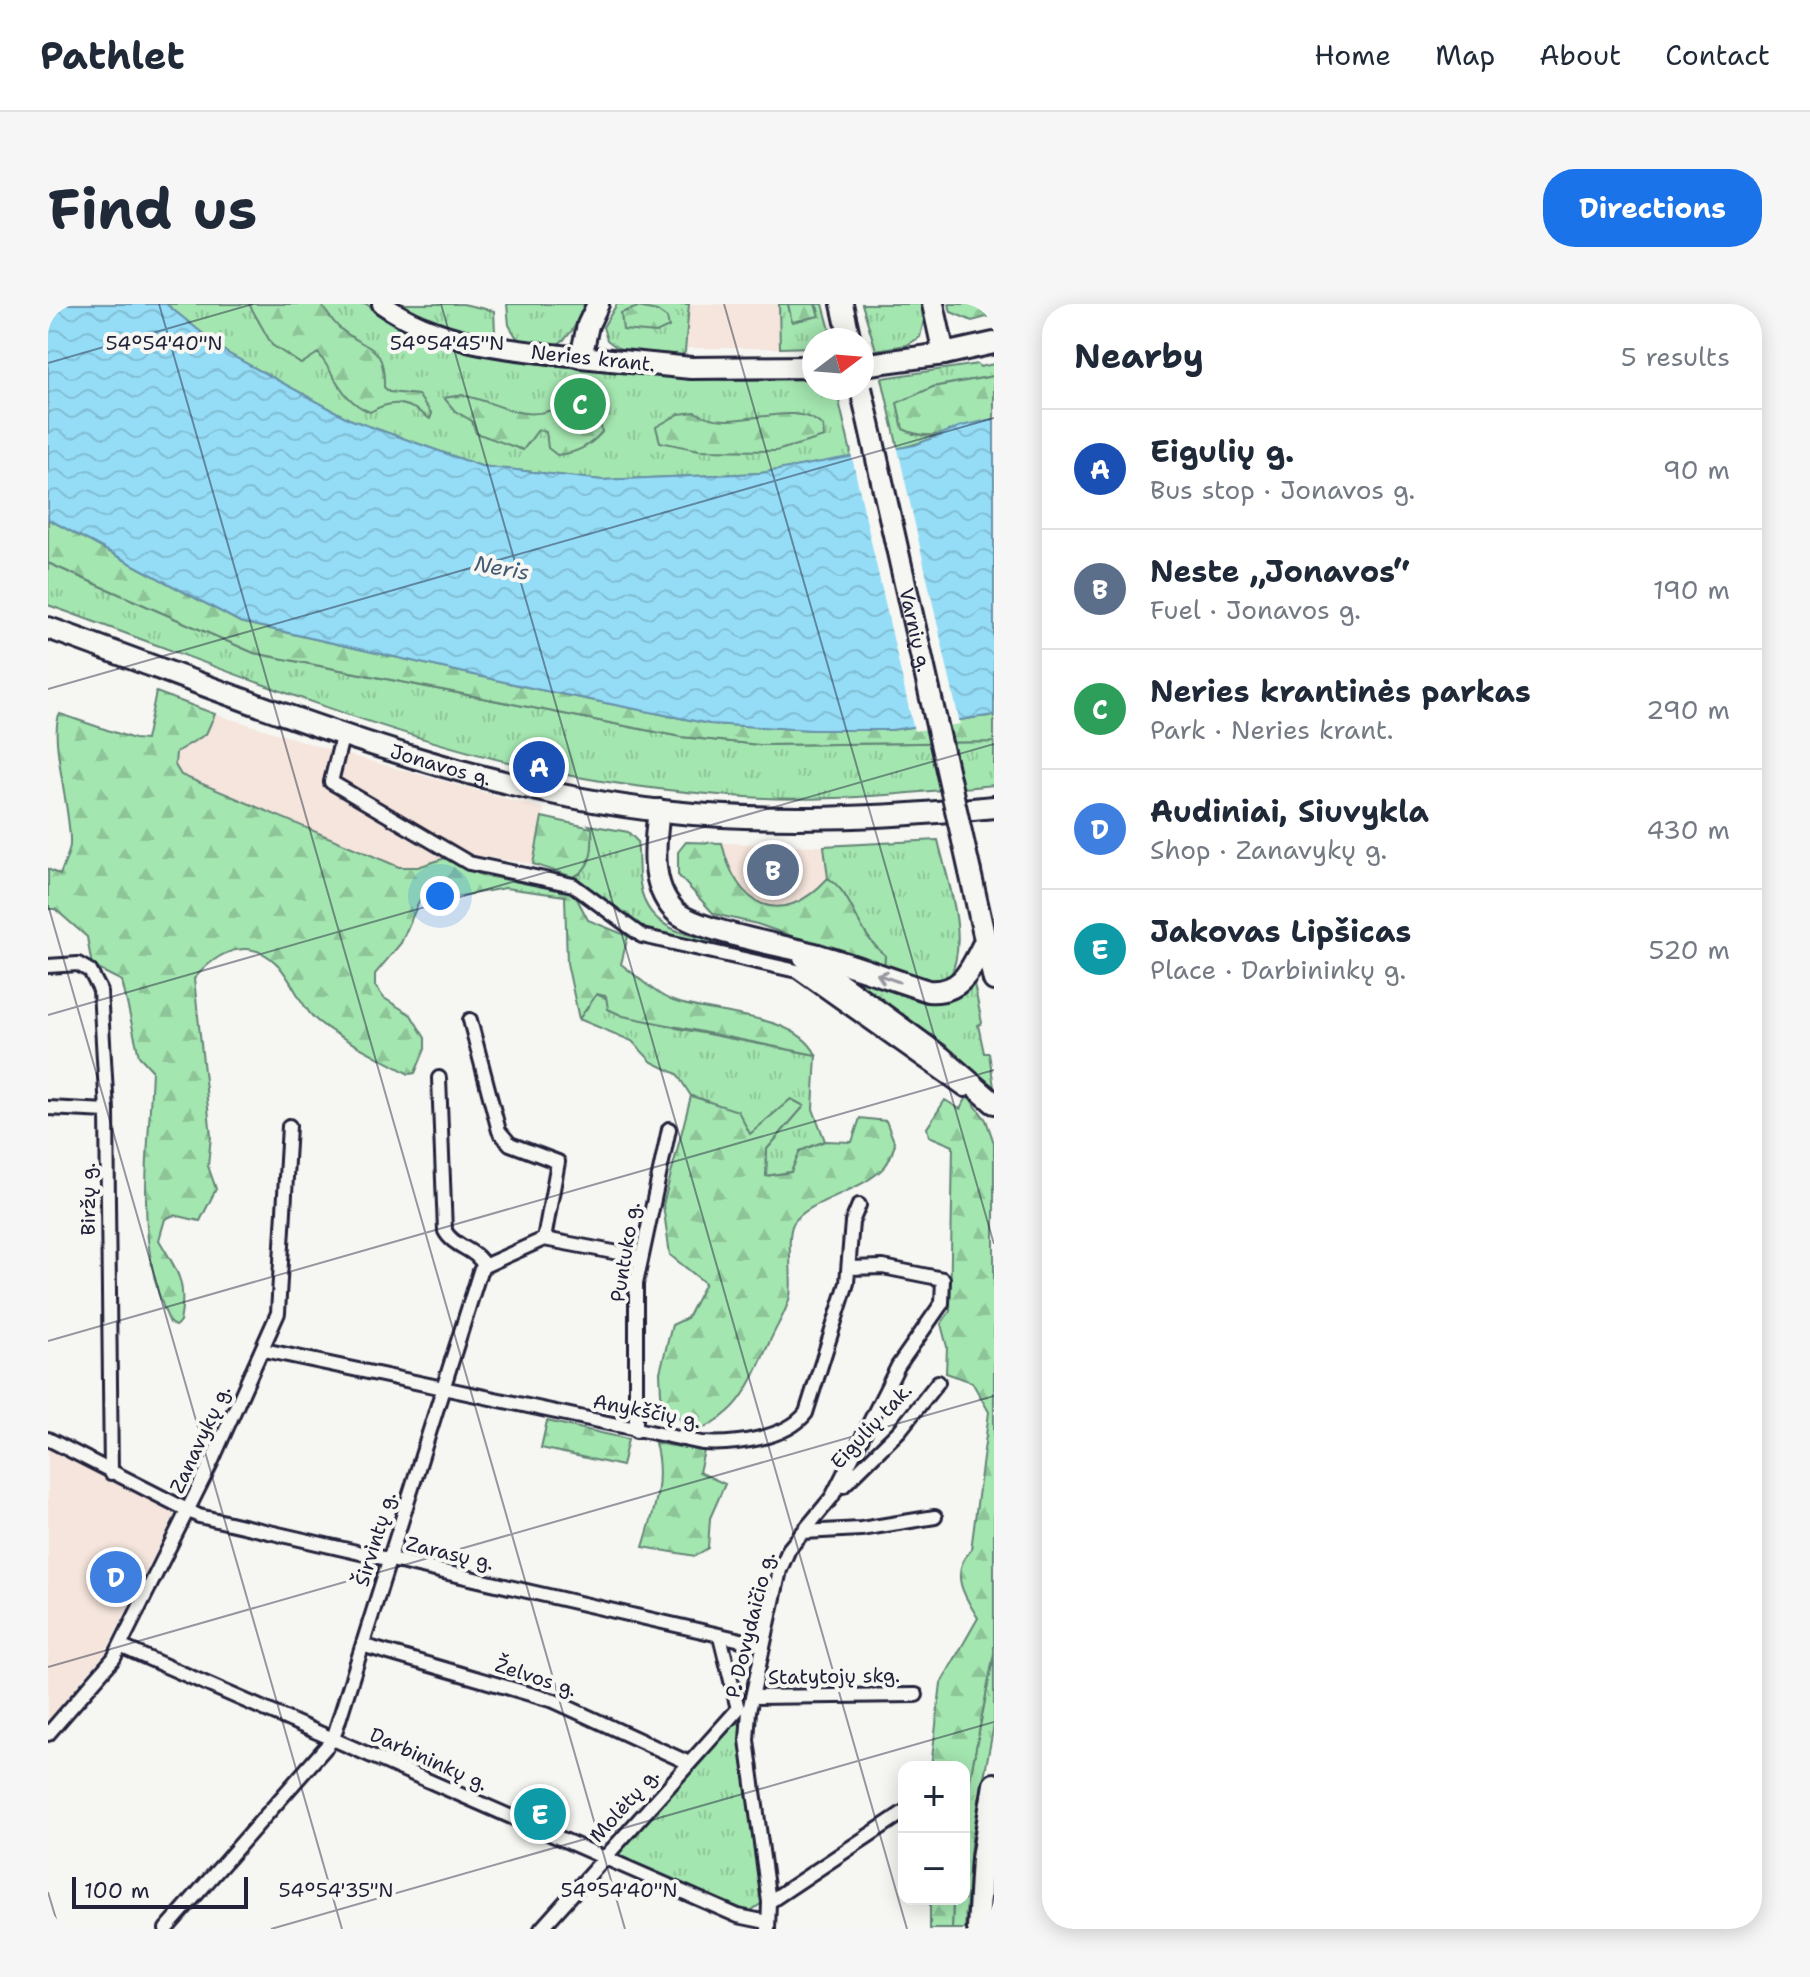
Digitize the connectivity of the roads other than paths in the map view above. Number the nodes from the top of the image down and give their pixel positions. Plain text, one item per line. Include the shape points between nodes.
1 (382, 304) edge
2 (598, 304) edge
3 (842, 304) edge
4 (933, 304) edge
5 (847, 328) edge
6 (994, 343) edge
7 (944, 354) junction
8 (581, 357) junction
9 (874, 363) edge
10 (802, 367) edge
11 (864, 400) edge
12 (48, 628) edge
13 (343, 733) junction
14 (994, 807) edge
15 (659, 810) junction
16 (990, 936) edge
17 (794, 950) junction
18 (48, 966) edge
19 (994, 980) edge
20 (470, 1020) dead end
21 (938, 1062) junction
22 (439, 1078) dead end
23 (974, 1097) dead end
24 (994, 1103) edge
25 (48, 1108) edge
26 (107, 1111) junction
27 (289, 1126) dead end
28 (669, 1129) dead end
29 (859, 1205) dead end
30 (544, 1239) junction
31 (640, 1257) junction
32 (484, 1266) junction
33 (850, 1268) junction
34 (264, 1350) junction
35 (938, 1382) dead end
36 (442, 1388) junction
37 (636, 1431) junction
38 (48, 1439) edge
39 (111, 1473) junction
40 (832, 1497) junction
41 (187, 1511) junction
42 (935, 1517) dead end
43 (803, 1532) junction
44 (389, 1559) junction
45 (720, 1636) junction
46 (763, 1645) junction
47 (120, 1646) junction
48 (365, 1646) junction
49 (916, 1695) dead end
50 (752, 1697) junction
51 (743, 1710) junction
52 (48, 1734) edge
53 (333, 1739) junction
54 (689, 1763) junction
55 (994, 1784) edge
56 (898, 1816) edge
57 (604, 1858) junction
58 (769, 1902) junction
59 (768, 1926) edge
60 (166, 1929) edge
61 (541, 1929) edge
62 (978, 1929) edge

1 - 8 main road, Neries krant. via 409,321 470,342
2 - 8 main road
3 - 5 main road
4 - 7 main road
6 - 7 main road
7 - 9 main road
8 - 10 main road, Neries krant. via 691,368
11 - 16 main road, Varnių g., bridge via 977,907
12 - 13 main road, Jonavos g.
13 - 15 main road, Jonavos g. via 488,778
13 - 21 street via 331,782 412,831 485,869 573,885 642,936 797,971
14 - 15 main road, Jonavos g. via 821,819
15 - 17 main road via 656,869 673,910 692,923
16 -> 17 main road via 962,983 939,992
16 - 19 main road
17 - 21 main road
18 - 26 street, Biržų g. via 78,964 90,971 100,990
20 - 30 street via 499,1131 510,1144 558,1162
21 - 23 street
21 - 24 main road
22 - 32 street via 445,1231 477,1254
25 - 26 street
26 - 39 street, Biržų g.
27 - 34 street, Zanavykų g. via 281,1300
28 - 31 street, Puntuko g.
29 - 33 street, Anykščių g. via 852,1222
30 - 31 street
30 - 32 street
31 - 37 street, Puntuko g.
32 - 36 street, Širvintų g.
33 - 37 street, Anykščių g. via 799,1422 722,1444
33 - 40 street, P. Dovydaičio g. via 883,1267 943,1279 942,1303 898,1366
34 - 36 street, Anykščių g.
34 - 41 street, Zanavykų g.
35 - 40 street, Eigulių tak. via 900,1430
36 - 37 street, Anykščių g.
36 - 44 street, Širvintų g.
38 - 39 street, Zarasų g.
39 - 41 street, Zarasų g.
40 - 43 street, P. Dovydaičio g.
41 - 44 street, Zarasų g.
41 - 47 street, Zanavykų g.
42 - 43 street
43 - 46 street, P. Dovydaičio g. via 784,1558
44 - 45 street, Zarasų g.
44 - 48 street, Širvintų g.
45 - 46 street, Zarasų g.
45 - 51 street
46 - 50 street, P. Dovydaičio g.
47 - 52 street, Zanavykų g.
47 - 53 street, Darbininkų g.
48 - 53 street, Širvintų g.
48 - 54 street, Želvos g. via 554,1701
49 - 50 street, Statytojų skg.
50 - 51 street, P. Dovydaičio g.
51 - 54 street, Molėtų g.
51 - 58 street, P. Dovydaičio g.
53 - 57 street, Darbininkų g.
53 - 60 street, Širvintų g.
54 - 57 street, Molėtų g.
55 - 62 main road
56 - 58 street
57 - 59 street, Darbininkų g.
57 - 61 street, Molėtų g.
58 - 59 street, P. Dovydaičio g.

